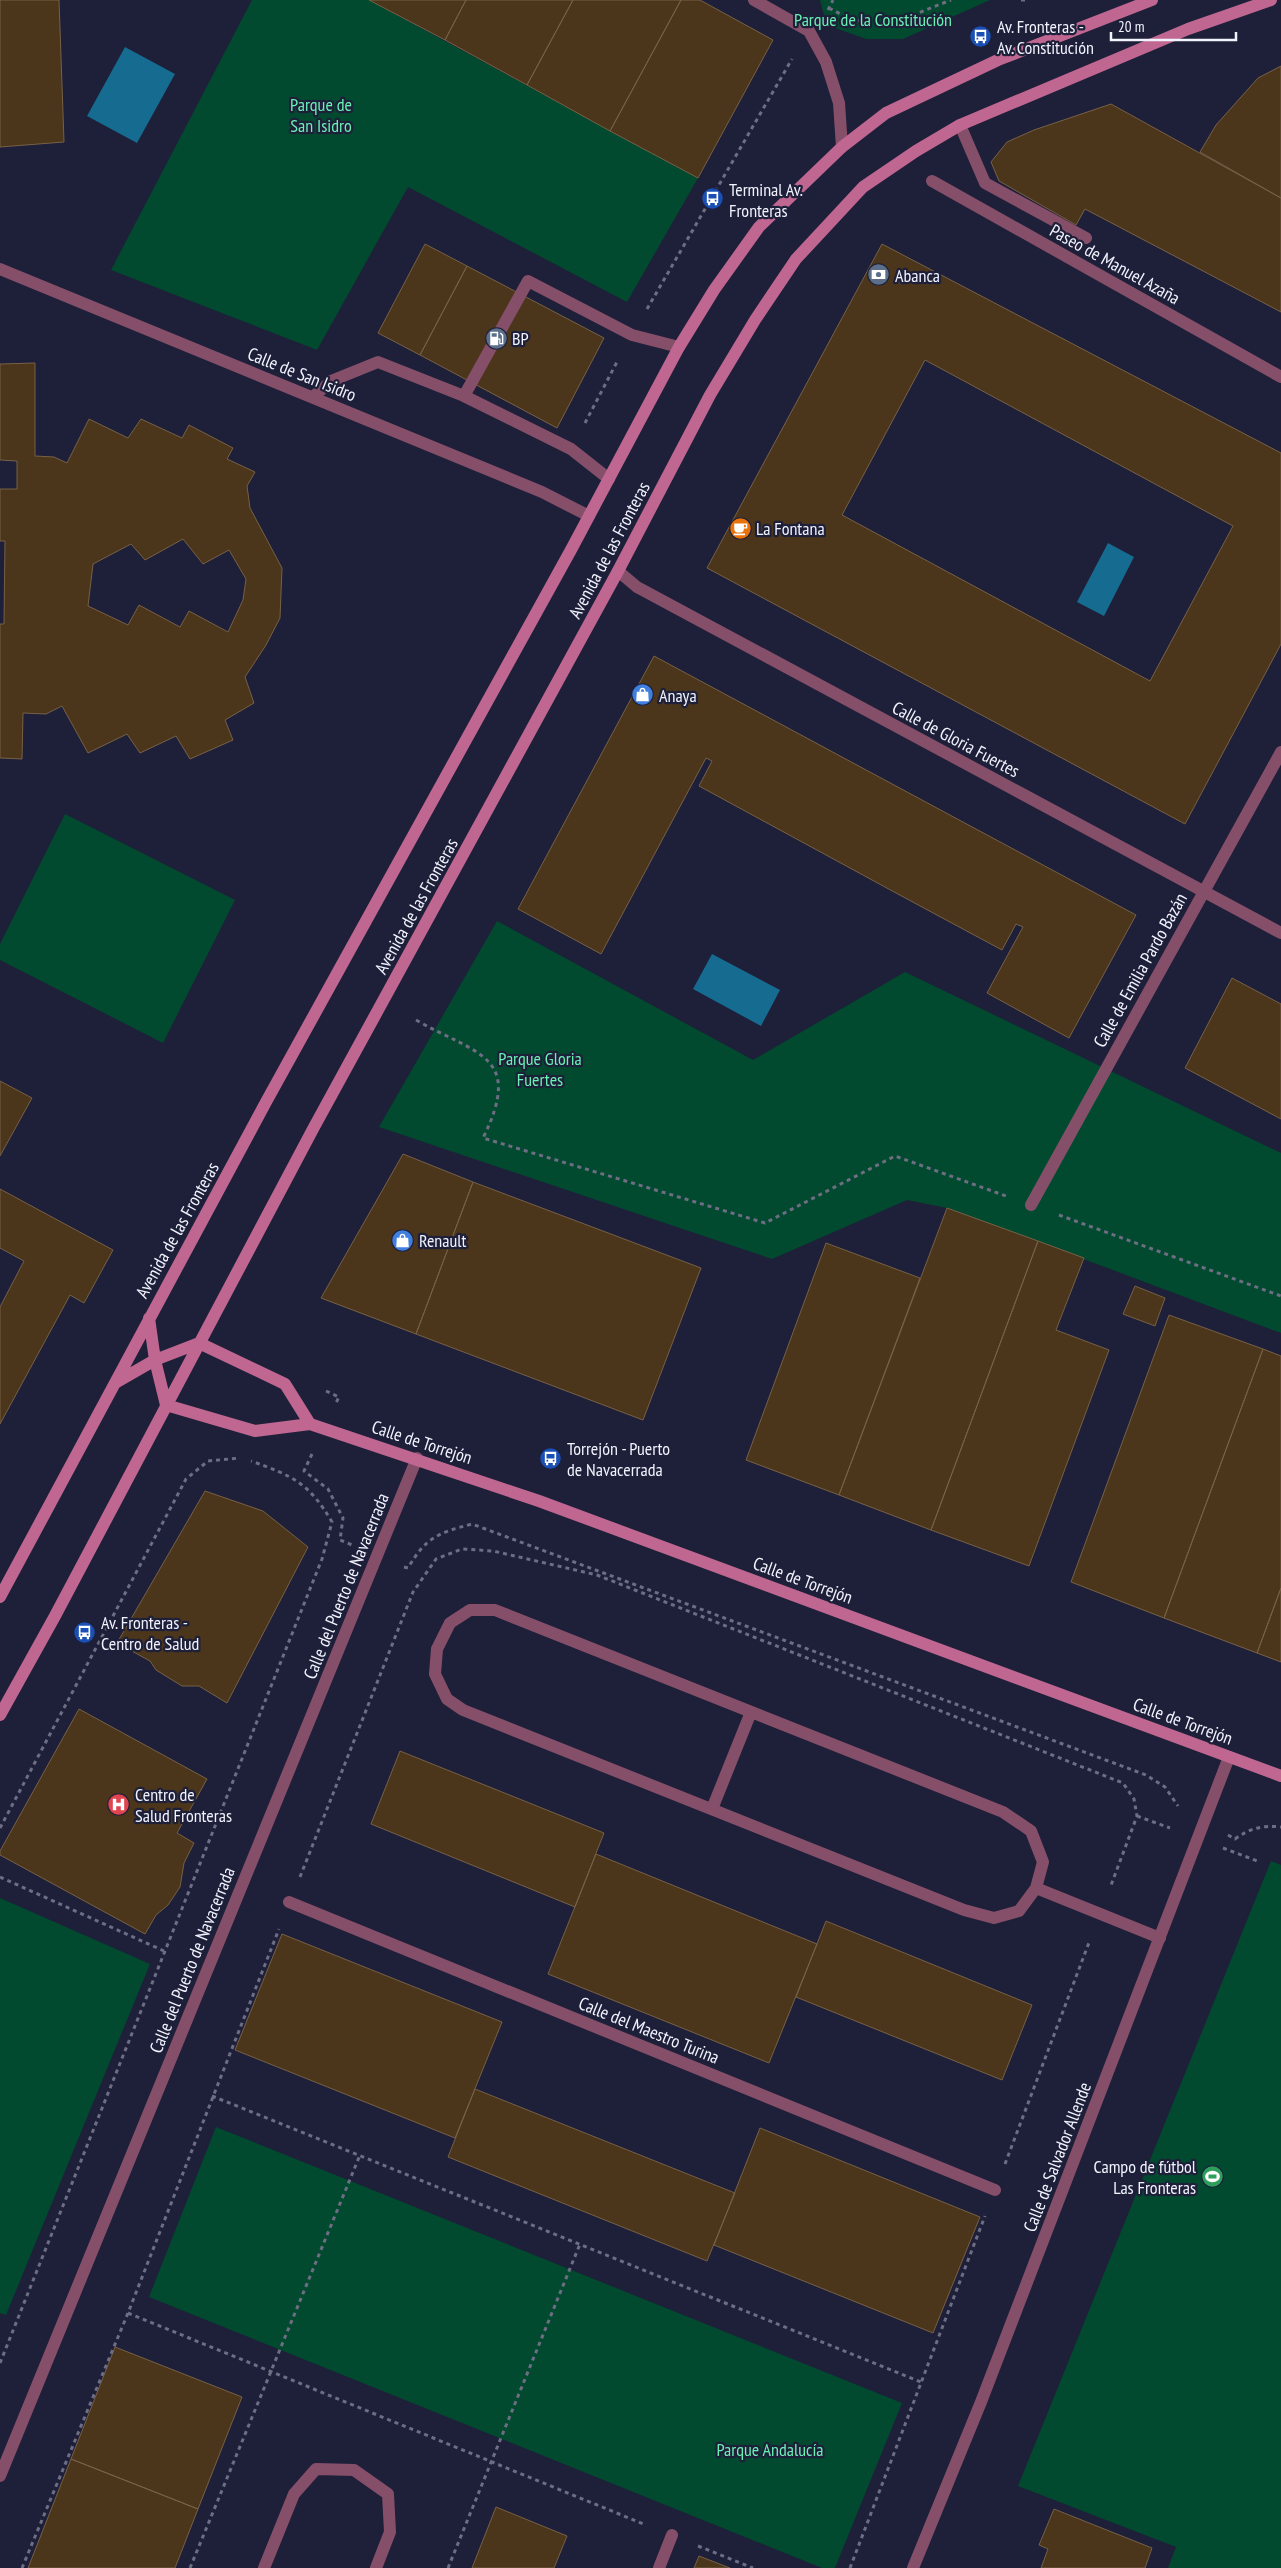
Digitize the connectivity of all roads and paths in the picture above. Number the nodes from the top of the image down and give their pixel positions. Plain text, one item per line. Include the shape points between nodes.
1 (754, 0) edge
2 (950, 0) edge
3 (1021, 0) edge
4 (1026, 0) edge
5 (1152, 0) edge
6 (1271, 0) edge
7 (829, 8) dead end
8 (960, 125) junction
9 (842, 147) junction
10 (932, 181) dead end
11 (1086, 238) dead end
12 (0, 269) edge
13 (679, 347) junction
14 (1281, 376) edge
15 (464, 396) junction
16 (313, 397) junction
17 (608, 479) junction
18 (589, 516) junction
19 (618, 571) junction
20 (1281, 752) edge
21 (1202, 892) junction
22 (1281, 934) edge
23 (416, 1020) dead end
24 (1031, 1205) junction
25 (1281, 1296) edge
26 (149, 1318) junction
27 (198, 1343) junction
28 (155, 1360) junction
29 (115, 1383) junction
30 (326, 1392) dead end
31 (166, 1404) junction
32 (310, 1424) junction
33 (324, 1428) junction
34 (417, 1458) junction
35 (378, 1556) junction
36 (0, 1597) edge
37 (751, 1712) junction
38 (0, 1715) edge
39 (1228, 1757) junction
40 (1281, 1776) edge
41 (712, 1809) junction
42 (1203, 1824) junction
43 (1281, 1827) edge
44 (0, 1828) edge
45 (0, 1876) edge
46 (1036, 1888) junction
47 (289, 1902) junction
48 (1099, 1915) junction
49 (1160, 1938) junction
50 (164, 1951) junction
51 (212, 2096) junction
52 (360, 2155) junction
53 (995, 2190) junction
54 (580, 2244) junction
55 (128, 2313) junction
56 (0, 2363) edge
57 (271, 2372) junction
58 (921, 2382) junction
59 (491, 2462) junction
60 (0, 2476) edge
61 (672, 2535) junction
62 (22, 2568) edge
63 (190, 2568) edge
64 (264, 2568) edge
65 (376, 2568) edge
66 (448, 2568) edge
67 (659, 2568) edge
68 (753, 2568) edge
69 (850, 2568) edge
70 (913, 2568) edge

1 - 9 street via 809,31 826,62 840,103
2 - 7 path via 893,23 852,20
3 - 4 path
5 - 9 main road, Avenida de las Fronteras via 998,60 886,112
6 - 8 main road, Avenida de las Fronteras via 1188,29
8 - 11 street via 985,183
8 - 19 main road, Avenida de las Fronteras via 863,188 796,259 710,395
9 - 13 main road, Avenida de las Fronteras via 760,227 714,290
10 - 14 street, Paseo de Manuel Azaña
12 - 16 street, Calle de San Isidro
13 - 15 street via 632,335 528,282
13 - 17 main road, Avenida de las Fronteras
15 - 16 street via 378,362 331,381
15 - 17 street via 571,449
16 - 18 street, Calle de San Isidro via 542,492
17 - 18 main road, Avenida de las Fronteras
18 - 26 main road, Avenida de las Fronteras
19 - 21 street, Calle de Gloria Fuertes via 637,586
19 - 27 main road, Avenida de las Fronteras
20 - 21 street, Calle de Emilia Pardo Bazán
21 - 22 street, Calle de Gloria Fuertes
21 - 24 street, Calle de Emilia Pardo Bazán
23 - 24 path via 485,1056 500,1080 496,1111 483,1138 765,1223 895,1156
24 - 25 path
26 - 28 main road, Avenida de las Fronteras
26 - 29 main road, Avenida de las Fronteras
27 - 28 main road
27 - 31 main road, Avenida de las Fronteras
27 - 32 main road via 285,1384
28 - 29 main road
28 - 31 main road, Avenida de las Fronteras
29 - 36 main road, Avenida de las Fronteras
30 - 33 path via 339,1397
31 - 32 main road, Calle de Torrejón via 254,1431
31 - 38 main road, Avenida de las Fronteras
32 - 33 main road, Calle de Torrejón
33 - 34 main road, Calle de Torrejón
33 - 35 path via 304,1471 328,1489 343,1518 340,1540
34 - 35 street, Calle del Puerto de Navacerrada
34 - 39 main road, Calle de Torrejón
35 - 42 path via 408,1568 419,1548 444,1531 472,1524 1146,1775 1165,1787 1177,1802 1182,1817
35 - 60 street, Calle del Puerto de Navacerrada
37 - 41 street
37 - 41 street via 495,1610 470,1610 450,1623 437,1649 435,1674 447,1699 463,1710
37 - 46 street via 1002,1812 1031,1831 1043,1862
39 - 40 main road, Calle de Torrejón
39 - 42 street, Calle de Salvador Allende
41 - 46 street via 964,1910 994,1918 1019,1910
42 - 43 path via 1235,1839 1259,1827
42 - 49 street, Calle de Salvador Allende
44 - 50 path via 186,1479 208,1461 242,1458 285,1473 317,1497 332,1522 322,1558
45 - 50 path
46 - 48 street
47 - 48 path via 413,1592 436,1559 462,1549 493,1551 597,1574 1123,1784 1134,1799 1137,1816
47 - 51 path
47 - 53 street, Calle del Maestro Turina
48 - 49 street
48 - 53 path
49 - 70 street, Calle de Salvador Allende via 981,2402
50 - 56 path
51 - 52 path
51 - 55 path
52 - 54 path
52 - 57 path
53 - 58 path
54 - 58 path
54 - 59 path
55 - 57 path
55 - 62 path
57 - 59 path
57 - 63 path
58 - 69 path
59 - 61 path
59 - 66 path
61 - 67 street
61 - 68 path
64 - 65 street via 294,2494 316,2469 354,2470 388,2494 390,2532

